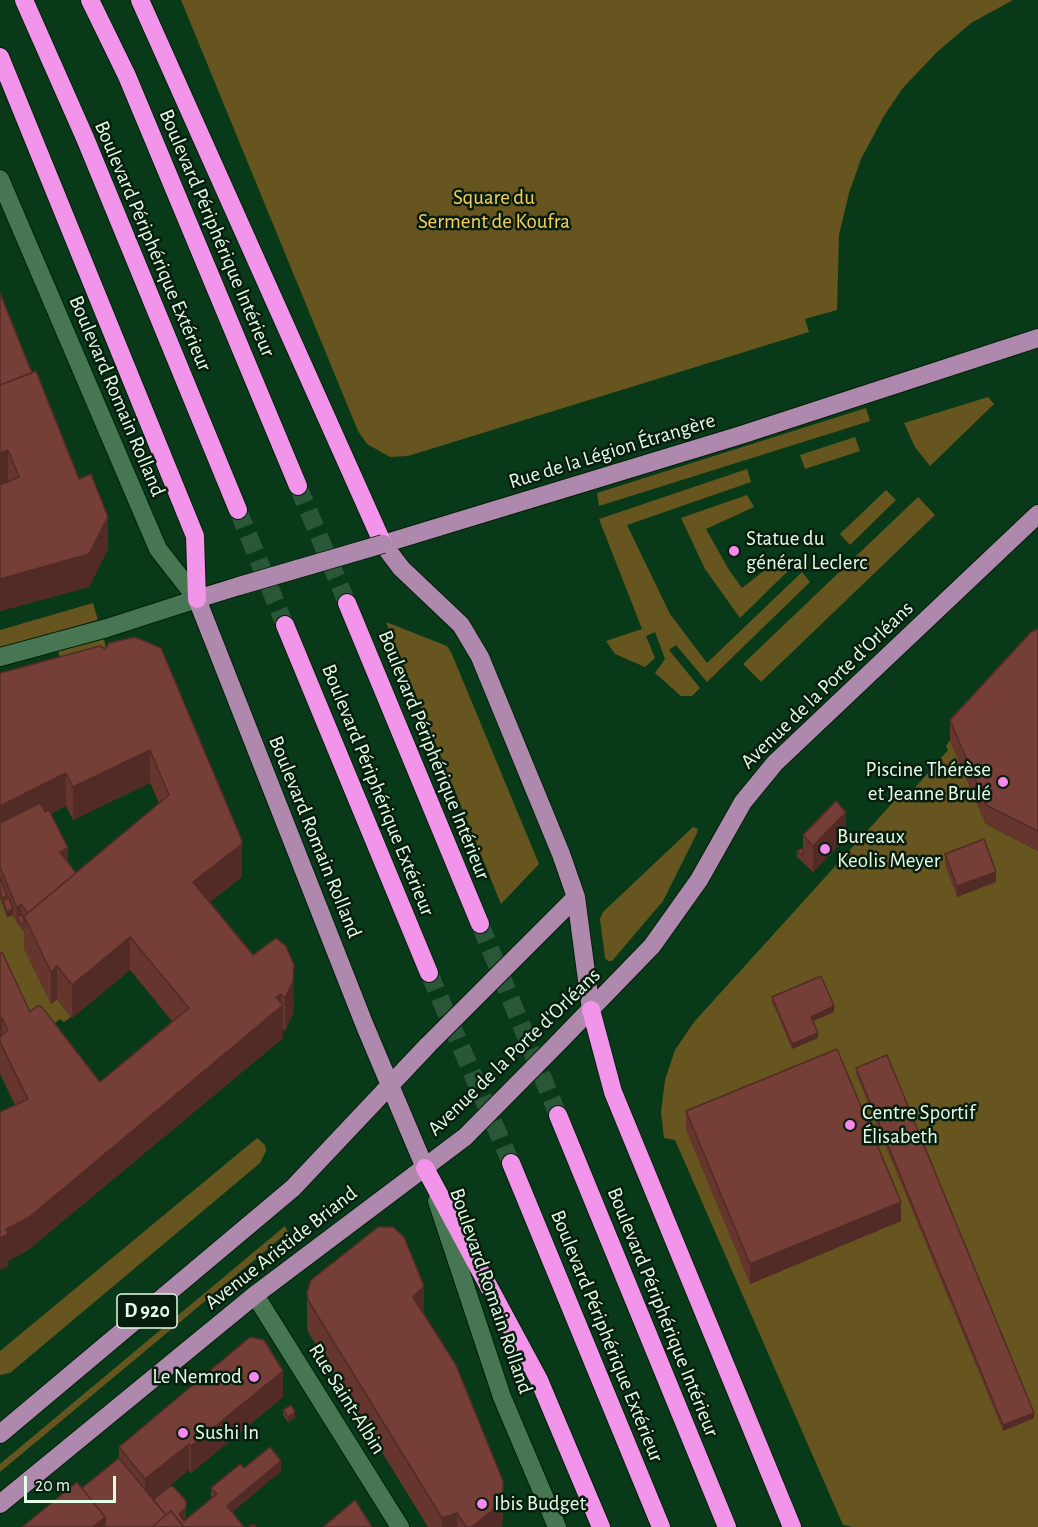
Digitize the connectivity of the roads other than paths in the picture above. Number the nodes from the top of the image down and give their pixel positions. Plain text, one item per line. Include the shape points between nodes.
1 (24, 0) edge
2 (90, 0) edge
3 (140, 0) edge
4 (0, 57) edge
5 (0, 179) edge
6 (1038, 338) edge
7 (298, 486) tunnel mouth
8 (238, 510) tunnel mouth
9 (1038, 514) edge
10 (383, 544) junction
11 (197, 599) junction
12 (347, 603) tunnel mouth
13 (285, 625) tunnel mouth
14 (0, 657) edge
15 (576, 897) junction
16 (480, 924) tunnel mouth
17 (429, 973) tunnel mouth
18 (591, 1010) junction
19 (390, 1085) junction
20 (558, 1115) tunnel mouth
21 (511, 1163) tunnel mouth
22 (425, 1168) junction
23 (255, 1295) junction
24 (0, 1434) edge
25 (0, 1504) edge
26 (555, 1526) edge
27 (400, 1527) edge
28 (601, 1527) edge
29 (661, 1527) edge
30 (727, 1527) edge
31 (792, 1527) edge

1 - 8 highway, Boulevard Périphérique Extérieur
2 - 7 highway, Boulevard Périphérique Intérieur via 127,76
3 - 10 highway
4 - 11 highway via 195,536
5 - 11 main road, Boulevard Romain Rolland via 158,549
6 - 10 main road, Rue de la Légion Étrangère via 741,435
9 - 18 main road, Avenue de la Porte d'Orléans via 767,772 726,828 699,880 652,946
10 - 11 main road, Rue de la Légion Étrangère, bridge
10 - 15 main road via 401,568 461,624 480,657
11 - 14 main road
11 - 19 main road, Boulevard Romain Rolland
12 - 16 highway, Boulevard Périphérique Intérieur
13 - 17 highway, Boulevard Périphérique Extérieur
15 - 18 main road
15 - 19 main road, bridge
18 - 22 main road, Avenue de la Porte d'Orléans / D 920, bridge via 465,1137
18 - 31 highway via 617,1103
19 - 22 main road, Boulevard Romain Rolland
19 - 24 main road, Avenue Aristide Briand / D 920 via 293,1188
20 - 30 highway, Boulevard Périphérique Intérieur
21 - 29 highway, Boulevard Périphérique Extérieur
22 - 23 main road, Avenue Aristide Briand / D 920
22 - 26 main road, Boulevard Romain Rolland via 502,1397
22 - 28 highway via 539,1380
23 - 25 main road, Avenue Aristide Briand / D 920
23 - 27 main road, Rue Saint-Albin

